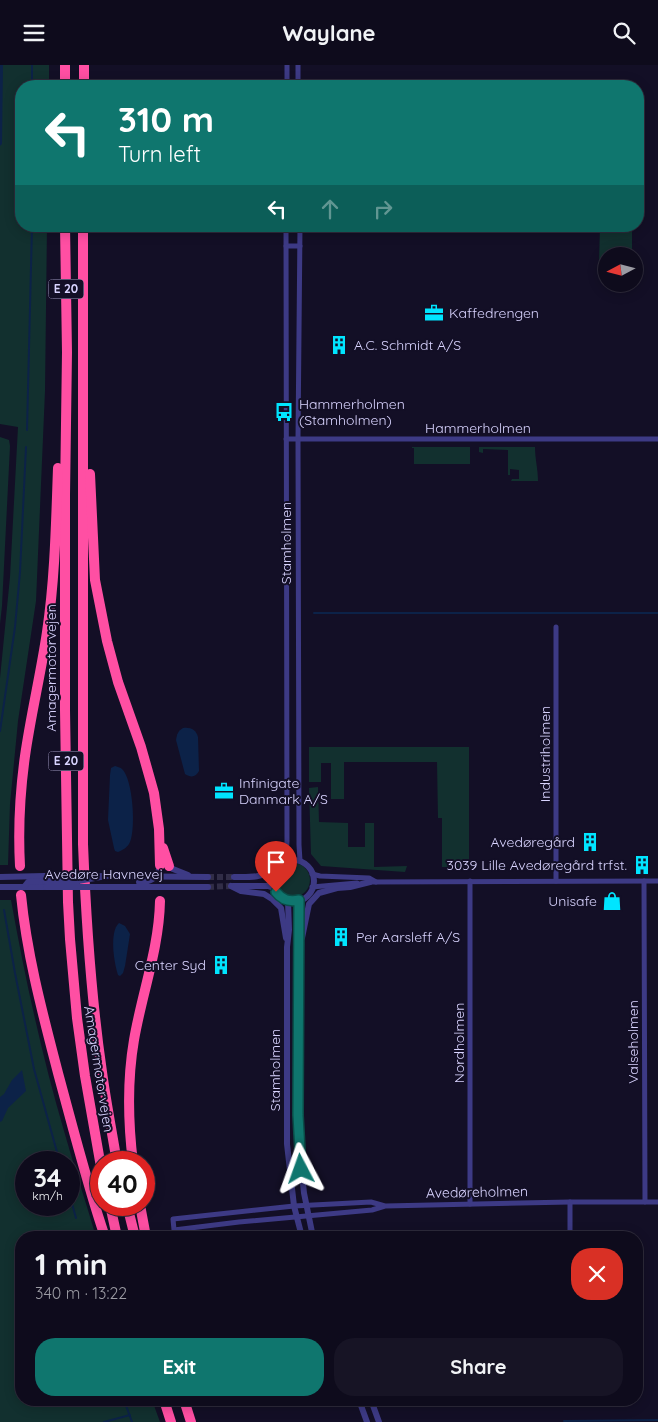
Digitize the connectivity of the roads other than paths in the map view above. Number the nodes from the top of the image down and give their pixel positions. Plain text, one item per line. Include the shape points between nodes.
1 (65, 65) edge
2 (84, 65) edge
3 (287, 65) edge
4 (298, 65) edge
5 (65, 80) edge
6 (84, 80) edge
7 (287, 80) edge
8 (298, 80) edge
9 (65, 232) edge
10 (83, 232) edge
11 (286, 232) edge
12 (300, 232) edge
13 (286, 246) junction
14 (300, 246) junction
15 (84, 351) junction
16 (67, 352) junction
17 (286, 439) junction
18 (298, 439) junction
19 (658, 439) edge
20 (556, 627) dead end
21 (286, 646) junction
22 (298, 646) junction
23 (286, 861) junction
24 (300, 861) junction
25 (163, 866) junction
26 (275, 870) junction
27 (20, 871) junction
28 (312, 874) junction
29 (158, 876) junction
30 (0, 877) edge
31 (191, 877) junction
32 (208, 877) tunnel mouth
33 (234, 877) tunnel mouth
34 (46, 881) junction
35 (470, 881) junction
36 (556, 881) junction
37 (644, 881) junction
38 (658, 881) edge
39 (106, 882) junction
40 (373, 882) junction
41 (0, 887) edge
42 (160, 887) junction
43 (208, 887) tunnel mouth
44 (312, 887) junction
45 (274, 888) junction
46 (22, 890) junction
47 (299, 900) junction
48 (160, 901) joint
49 (288, 901) junction
50 (287, 947) junction
51 (299, 949) junction
52 (98, 1151) edge
53 (115, 1151) edge
54 (132, 1151) edge
55 (570, 1202) junction
56 (645, 1202) junction
57 (658, 1202) edge
58 (470, 1204) junction
59 (306, 1205) junction
60 (294, 1206) junction
61 (385, 1206) junction
62 (112, 1216) edge
63 (130, 1216) edge
64 (142, 1216) edge
65 (308, 1216) junction
66 (296, 1217) junction
67 (103, 1231) edge
68 (116, 1231) edge
69 (134, 1231) edge
70 (145, 1231) edge
71 (300, 1231) edge
72 (312, 1231) edge
73 (570, 1231) edge
74 (166, 1406) edge
75 (186, 1406) edge
76 (361, 1406) edge
77 (373, 1406) edge
78 (190, 1421) edge
79 (172, 1422) edge
80 (367, 1422) edge
81 (379, 1422) edge

1 - 5 highway
2 - 6 highway
3 - 7 street
4 - 8 street
9 - 16 highway, Amagermotorvejen / E 20
10 - 15 highway, Amagermotorvejen / E 20
11 - 13 street, Stamholmen
12 - 14 street, Stamholmen
13 - 14 street
13 - 17 street, Stamholmen
14 - 18 street, Stamholmen
15 - 25 highway via 95,580 118,682 154,793
15 - 53 highway, Amagermotorvejen / E 20 via 83,853 95,1017
16 - 27 highway via 60,429 55,560 48,630 23,773
16 - 52 highway, Amagermotorvejen / E 20 via 65,691 68,902 77,1019
17 - 18 street
17 - 21 street, Stamholmen
18 - 19 street, Hammerholmen
18 - 22 street, Stamholmen
20 - 36 street, Industriholmen
21 - 22 street
21 - 23 street, Stamholmen
22 - 24 street, Stamholmen
23 - 24 street
23 - 26 street
24 - 28 street
25 - 29 street
25 - 31 street
26 - 33 street via 257,877
26 - 45 street
27 - 30 street, Avedøre Havnevej
27 - 34 street, Avedøre Havnevej
27 - 46 street
28 - 40 street via 369,878
28 - 44 street
29 - 31 street, Avedøre Havnevej
29 - 39 street, Avedøre Havnevej
29 - 42 street
31 - 32 street, Avedøre Havnevej
34 - 39 street, Avedøre Havnevej, bridge
34 - 39 street, Avedøre Havnevej, bridge via 87,887
34 - 46 street, Avedøre Havnevej
35 - 36 street
35 - 40 street
35 - 58 street, Nordholmen
36 - 37 street
37 - 38 street
37 - 56 street, Valseholmen
39 - 42 street, Avedøre Havnevej
40 - 44 street
40 - 51 street via 319,893 309,904
41 - 46 street, Avedøre Havnevej
42 - 43 street, Avedøre Havnevej
42 - 48 street
44 - 47 street via 306,897
45 - 49 street
45 - 50 street via 231,886 272,899 280,908
46 - 67 highway via 32,968 47,1032
47 - 49 street
47 - 51 street, Stamholmen
48 - 54 highway via 158,935 133,1050 128,1109
49 - 50 street, Stamholmen
50 - 60 street, Stamholmen via 288,1144
51 - 59 street, Stamholmen via 299,1145
55 - 56 street, Avedøreholmen
55 - 58 street, Avedøreholmen
55 - 73 street
56 - 57 street, Avedøreholmen
58 - 61 street, Avedøreholmen
59 - 60 street, Avedøreholmen
59 - 61 street, Avedøreholmen via 371,1202
59 - 65 street, Stamholmen
60 - 66 street, Stamholmen
60 - 66 street, Avedøreholmen via 173,1219 174,1230
61 - 65 street, Avedøreholmen
62 - 68 highway
63 - 69 highway
64 - 70 highway
65 - 66 street, Avedøreholmen
65 - 72 street, Stamholmen
66 - 71 street, Stamholmen
74 - 79 highway
75 - 78 highway
76 - 80 street
77 - 81 street

